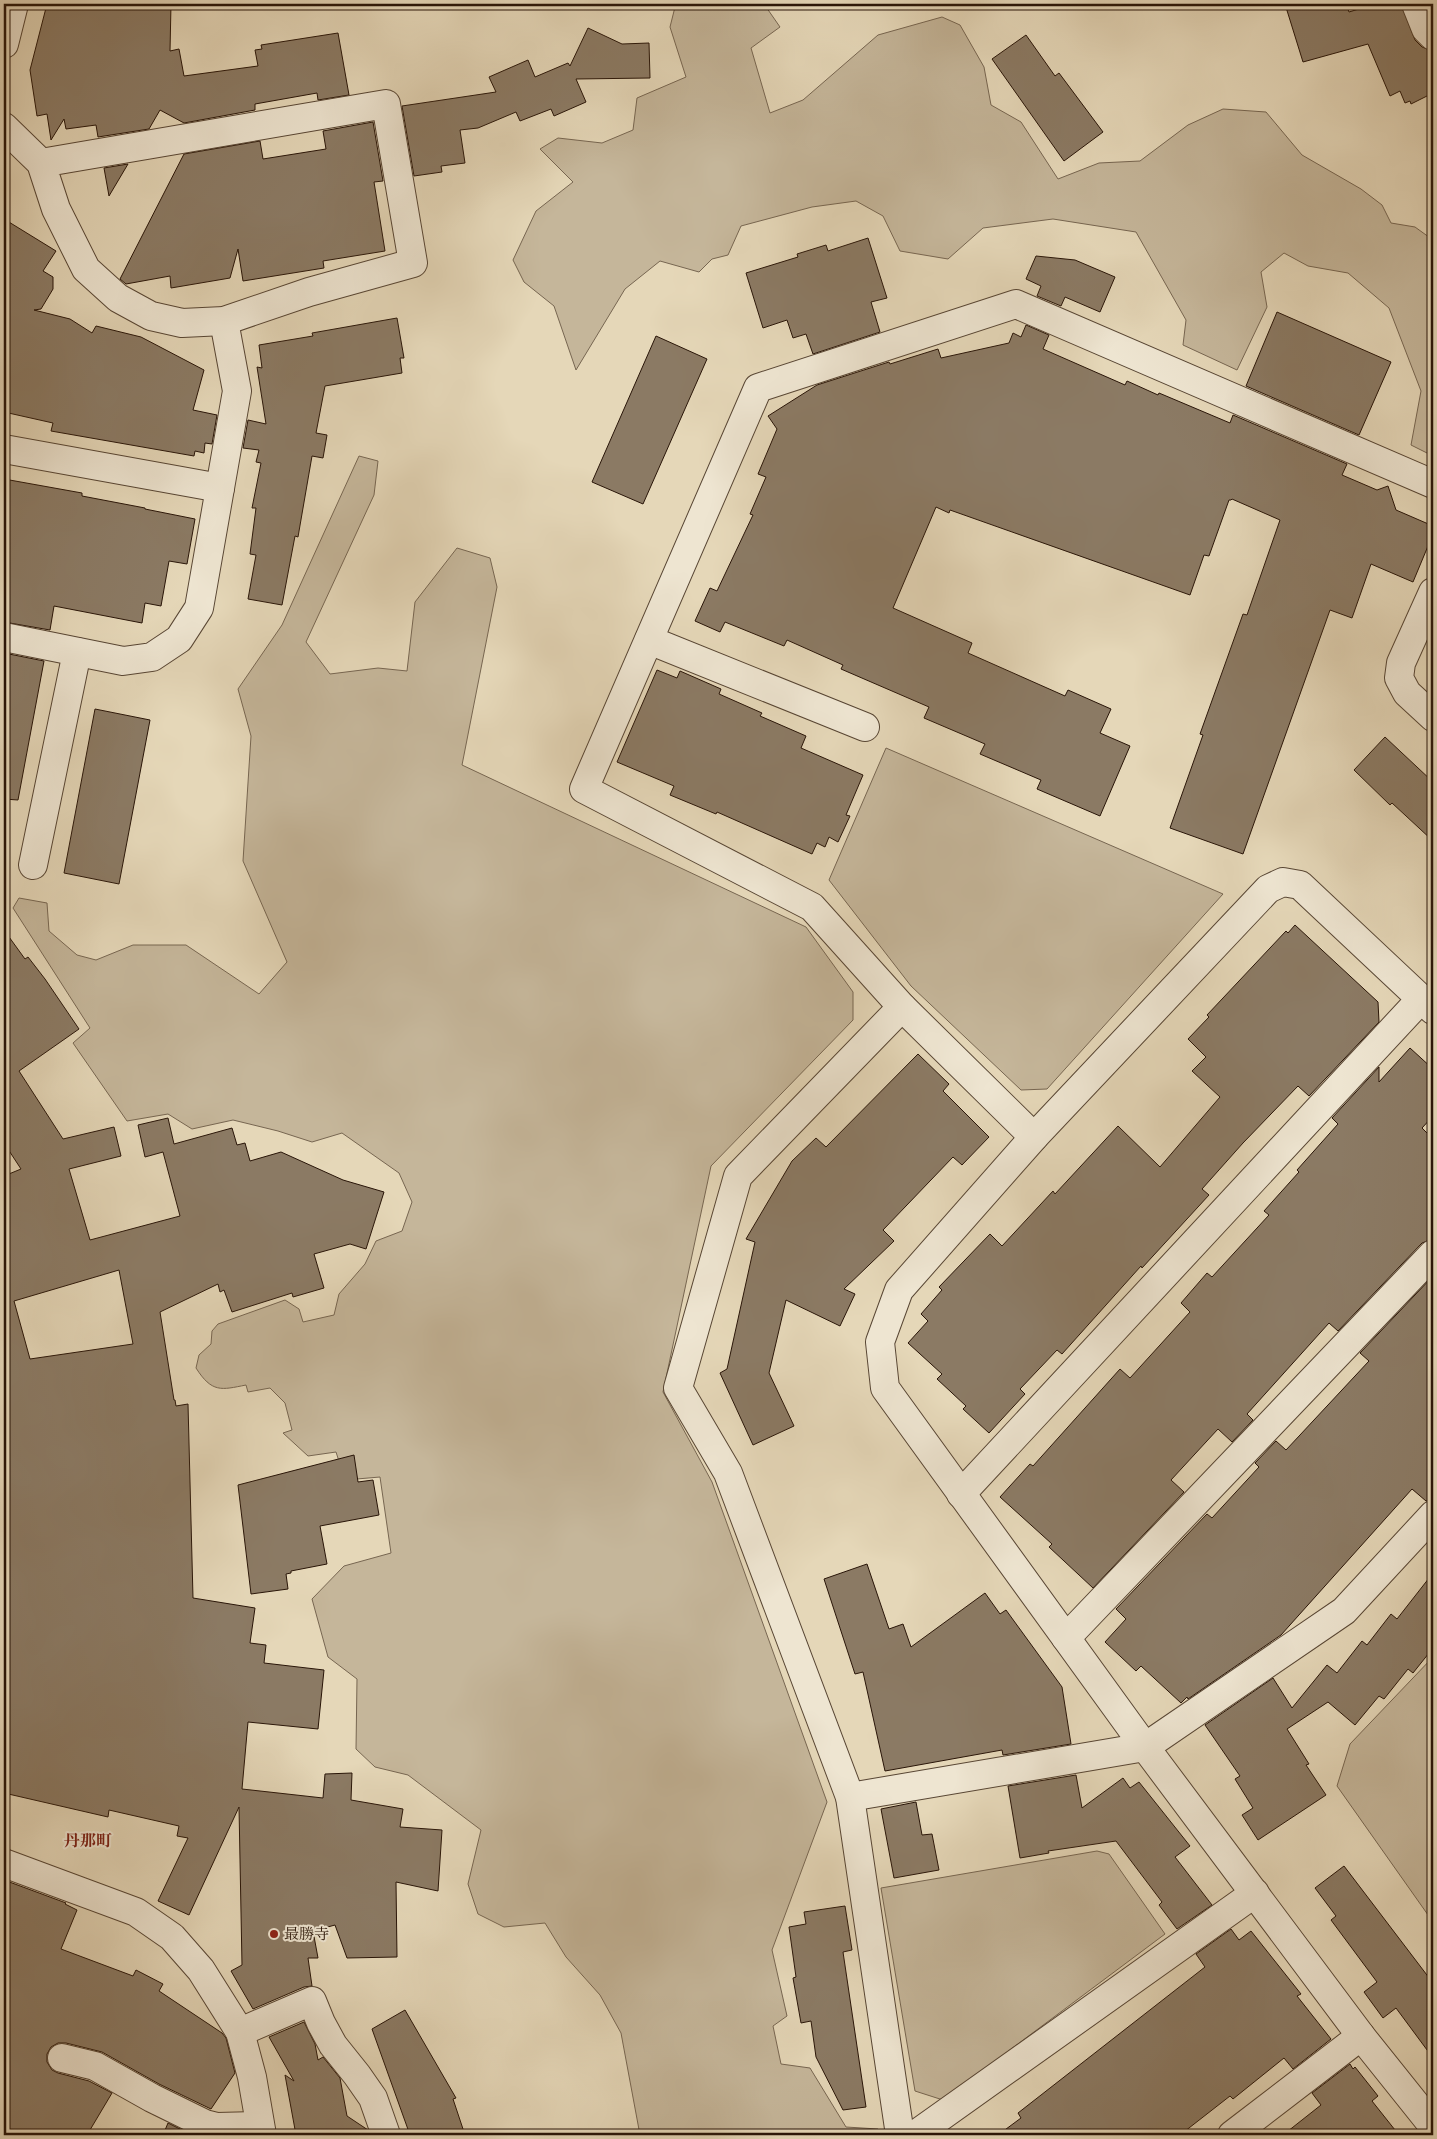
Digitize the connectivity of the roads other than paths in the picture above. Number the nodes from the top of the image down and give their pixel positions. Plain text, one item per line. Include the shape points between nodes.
1 (14, 4) edge
2 (1416, 4) edge
3 (1433, 36) edge
4 (4, 44) edge
5 (4, 127) edge
6 (41, 163) junction
7 (224, 321) junction
8 (4, 450) edge
9 (1433, 484) edge
10 (220, 488) junction
11 (1433, 592) edge
12 (4, 637) edge
13 (649, 640) junction
14 (77, 652) junction
15 (1433, 717) edge
16 (865, 727) dead end
17 (33, 865) dead end
18 (1427, 1005) edge
19 (902, 1007) junction
20 (1034, 1137) junction
21 (1433, 1254) edge
22 (961, 1494) junction
23 (1433, 1515) edge
24 (1066, 1638) junction
25 (1145, 1747) junction
26 (850, 1797) junction
27 (4, 1863) edge
28 (1255, 1893) junction
29 (240, 2032) junction
30 (1361, 2036) junction
31 (62, 2058) dead end
32 (1433, 2126) edge
33 (261, 2130) edge
34 (386, 2135) edge
35 (900, 2135) edge
36 (915, 2135) edge
37 (1232, 2135) edge

1 - 4 street
2 - 3 street via 1426,29
5 - 6 street
6 - 7 street via 56,209 86,269 118,298 151,316 182,323
6 - 7 street via 386,104 413,263 309,292
7 - 10 street via 237,391
8 - 10 street
9 - 13 street via 1016,304 758,388
10 - 14 street via 199,608 179,639 152,657 123,661
11 - 15 street via 1402,663 1399,678 1407,693
12 - 14 street
13 - 16 street
13 - 19 street via 584,789 812,907
14 - 17 street
18 - 20 street via 1300,885 1283,882 1268,889
18 - 22 street
19 - 20 street
19 - 26 street via 738,1176 678,1388 728,1473
20 - 22 street via 899,1290 880,1342 884,1388
21 - 24 street
22 - 24 street
23 - 25 street via 1344,1611
24 - 25 street
25 - 26 street
25 - 28 street
26 - 35 street
27 - 29 street via 136,1912 172,1937 201,1970
28 - 30 street
28 - 36 street
29 - 33 street
29 - 34 street via 312,2002 333,2045 373,2098
30 - 32 street
30 - 37 street
31 - 33 street via 95,2066 205,2124 217,2128

